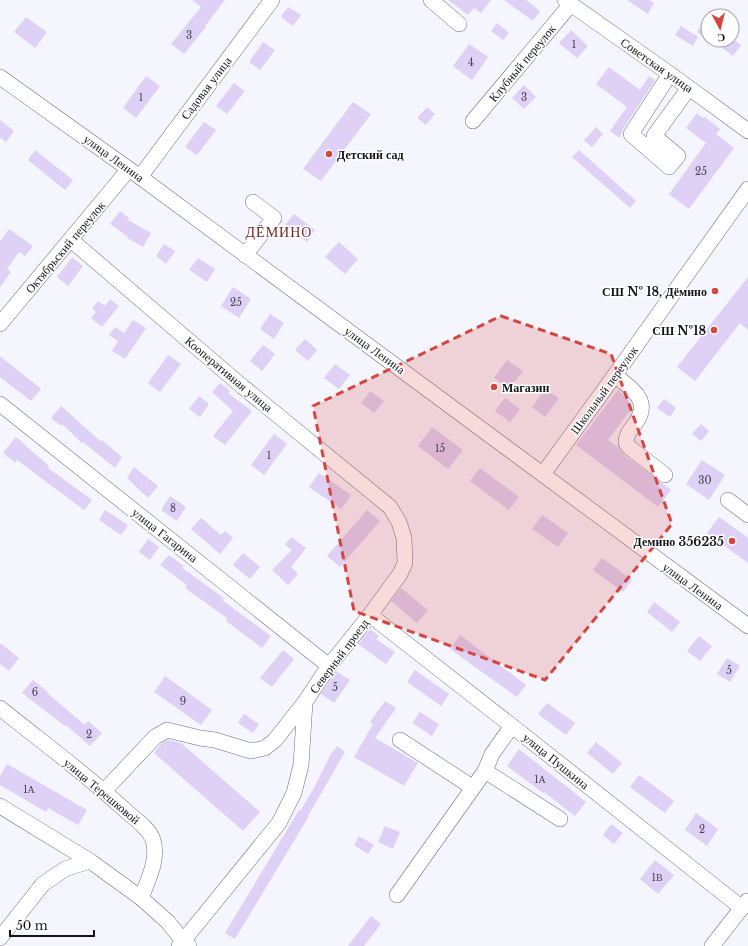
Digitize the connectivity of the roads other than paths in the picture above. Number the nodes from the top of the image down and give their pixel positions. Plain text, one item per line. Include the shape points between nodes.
1 (272, 0) edge
2 (430, 0) edge
3 (568, 2) edge
4 (459, 24) dead end
5 (670, 74) junction
6 (0, 77) edge
7 (690, 88) junction
8 (473, 121) dead end
9 (748, 131) edge
10 (135, 173) junction
11 (746, 197) edge
12 (253, 202) dead end
13 (71, 240) junction
14 (246, 255) junction
15 (0, 324) edge
16 (615, 375) junction
17 (0, 404) edge
18 (543, 474) junction
19 (665, 474) dead end
20 (728, 500) dead end
21 (390, 507) joint
22 (748, 515) edge
23 (370, 615) junction
24 (748, 626) edge
25 (329, 666) junction
26 (304, 702) junction
27 (0, 708) edge
28 (512, 726) junction
29 (400, 740) dead end
30 (485, 771) junction
31 (472, 787) junction
32 (104, 791) junction
33 (0, 806) edge
34 (560, 819) dead end
35 (90, 861) junction
36 (397, 895) dead end
37 (141, 898) junction
38 (745, 904) edge
39 (0, 938) edge
40 (183, 944) edge
41 (712, 946) edge

1 - 10 street, Садовая улица
2 - 4 street
3 - 5 street, Советская улица
3 - 8 street, Клубный переулок
5 - 7 street, Советская улица
5 - 7 street via 631,134 651,142
6 - 10 street, улица Ленина
7 - 9 street, Советская улица
10 - 13 street, Октябрьский переулок
10 - 14 street, улица Ленина
11 - 16 street, Школьный переулок
12 - 14 street via 274,218
13 - 15 street, Октябрьский переулок
13 - 21 street, Кооперативная улица via 243,387
14 - 18 street, улица Ленина
16 - 18 street, Школьный переулок
16 - 19 street via 639,396 643,406 640,416 626,436 626,443
17 - 25 street, улица Гагарина
18 - 24 street, улица Ленина
20 - 22 street
21 - 23 street, Северный проезд via 399,522 404,538 404,563 400,574
23 - 25 street, Северный проезд
23 - 28 street, улица Пушкина
25 - 26 street, Северный проезд
26 - 32 street via 276,740 265,748 251,751 167,730 155,737
26 - 40 street, Северный проезд via 301,765 294,792 279,823
27 - 32 street, улица Терешковой
28 - 30 street via 492,754
28 - 38 street, улица Пушкина
29 - 31 street
30 - 31 street
30 - 34 street
31 - 36 street
32 - 37 street, улица Терешковой via 145,828 153,839 152,869
33 - 35 street
35 - 37 street
35 - 39 street via 65,869 43,884
37 - 40 street via 168,922
38 - 41 street

